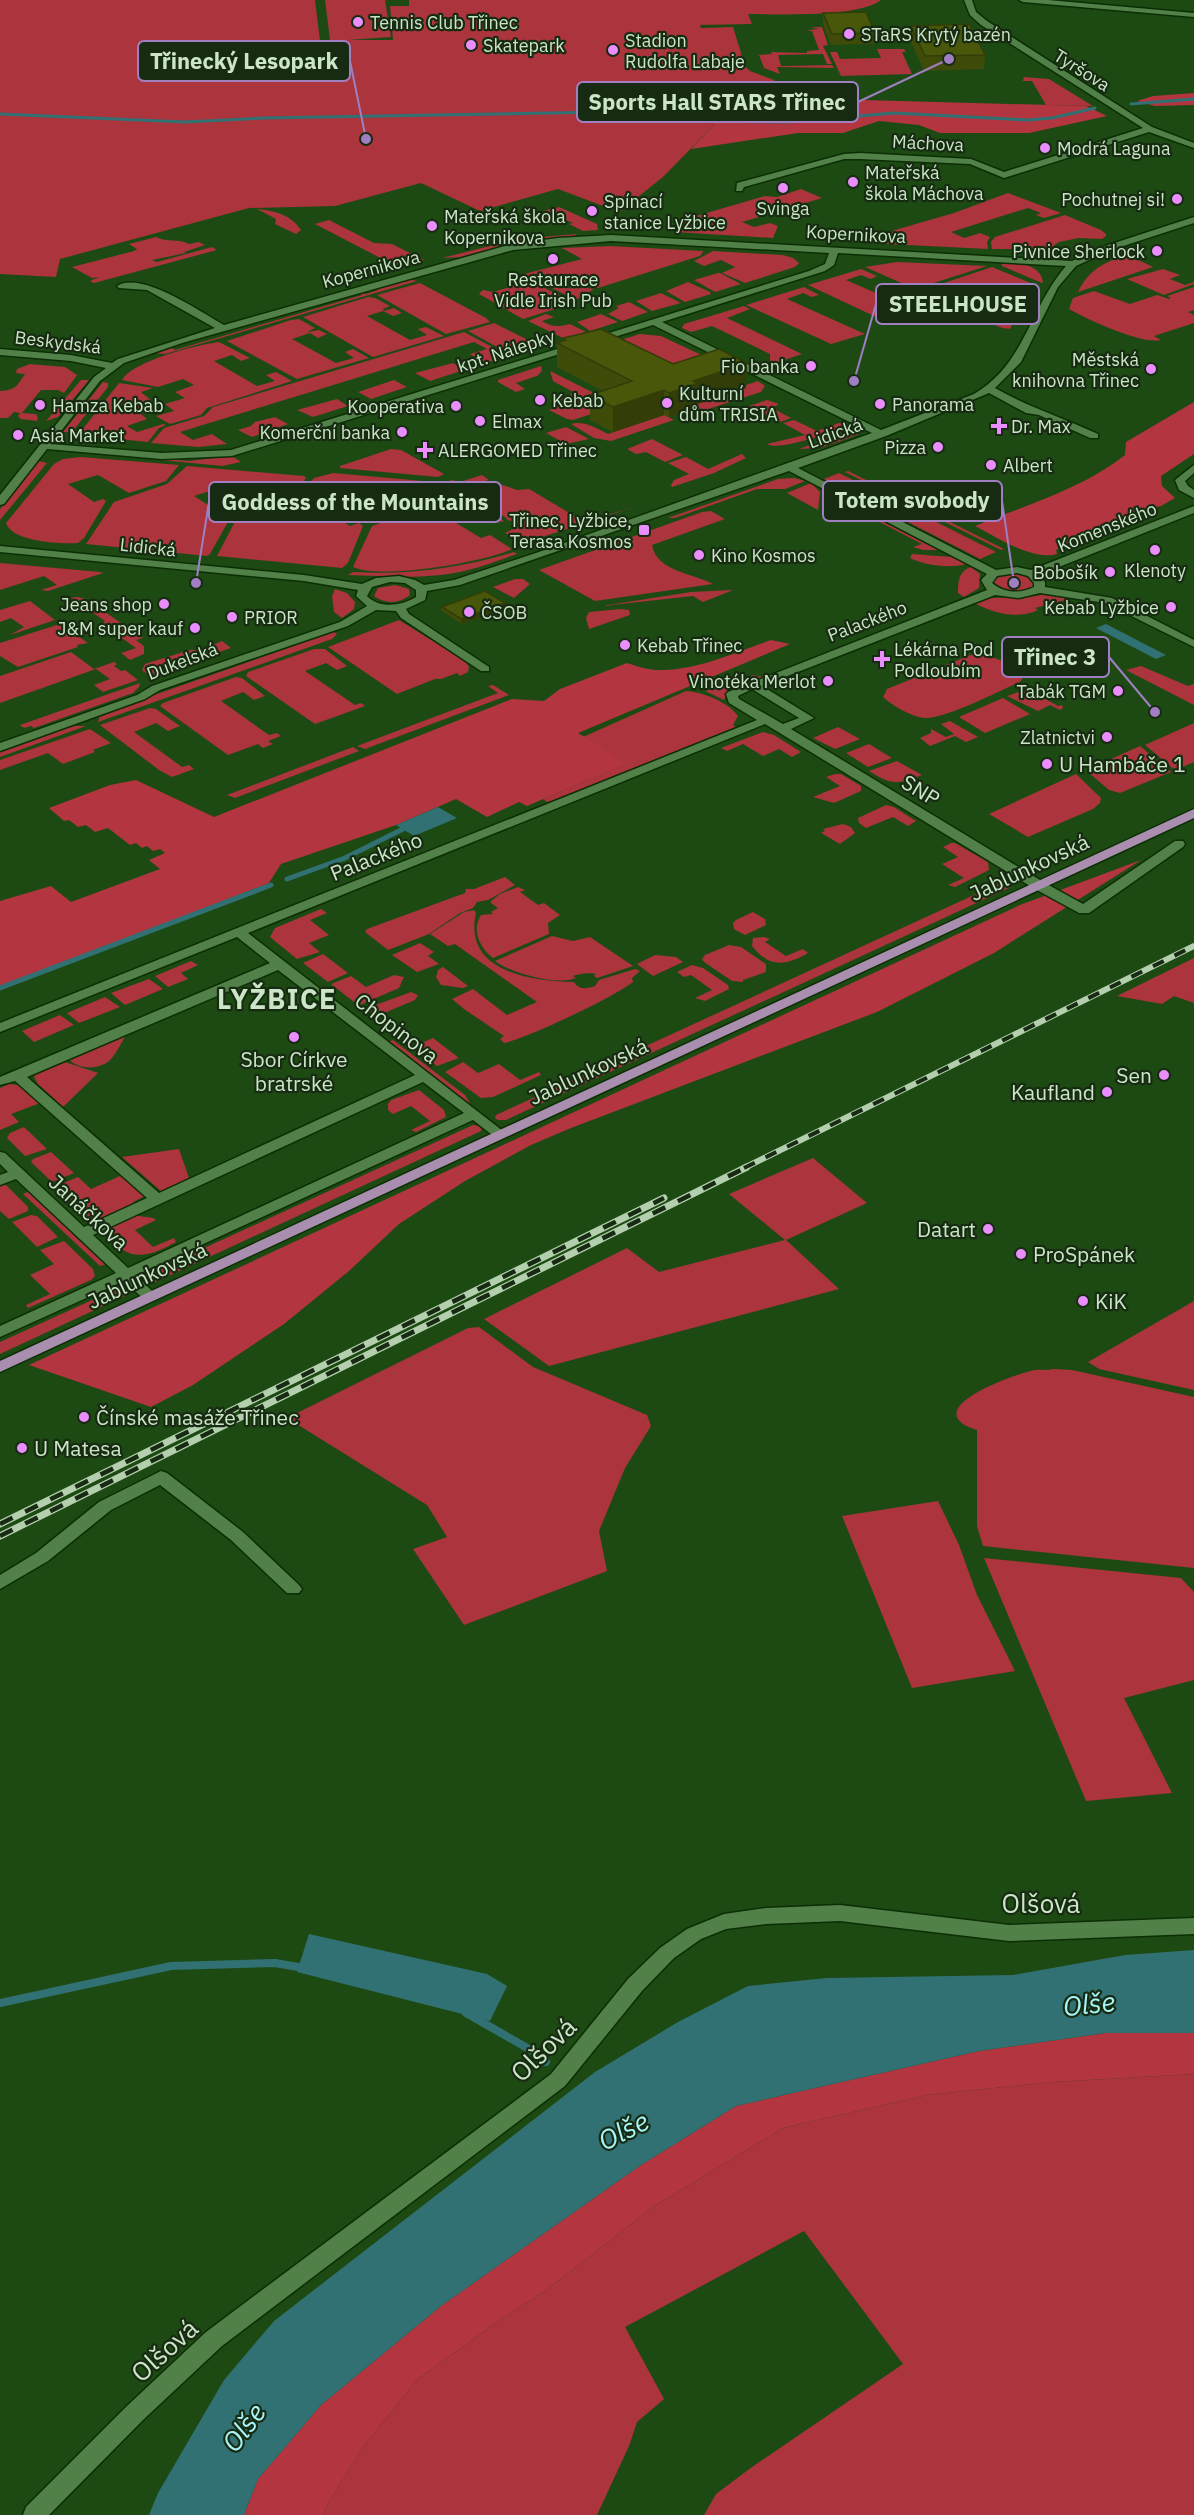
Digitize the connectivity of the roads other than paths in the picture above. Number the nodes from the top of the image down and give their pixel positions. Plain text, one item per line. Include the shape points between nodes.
1 (968, 0) edge
2 (1023, 0) edge
3 (1194, 15) edge
4 (1149, 129) junction
5 (1194, 146) edge
6 (739, 189) dead end
7 (1194, 220) edge
8 (834, 250) junction
9 (1073, 264) junction
10 (122, 286) dead end
11 (654, 322) junction
12 (222, 328) junction
13 (0, 352) edge
14 (112, 366) junction
15 (989, 389) junction
16 (882, 434) junction
17 (1094, 436) dead end
18 (45, 446) junction
19 (789, 467) junction
20 (1194, 468) edge
21 (1194, 495) edge
22 (0, 502) edge
23 (1194, 509) edge
24 (0, 549) edge
25 (994, 573) junction
26 (1032, 574) junction
27 (364, 588) junction
28 (422, 589) junction
29 (1039, 589) junction
30 (996, 591) junction
31 (375, 606) junction
32 (399, 607) junction
33 (1194, 644) edge
34 (485, 669) dead end
35 (753, 685) junction
36 (766, 720) junction
37 (782, 729) junction
38 (0, 747) edge
39 (1194, 813) edge
40 (1179, 844) dead end
41 (1040, 886) junction
42 (238, 932) junction
43 (280, 964) junction
44 (0, 1028) edge
45 (18, 1076) junction
46 (425, 1076) junction
47 (0, 1081) edge
48 (474, 1114) junction
49 (501, 1135) junction
50 (1, 1159) edge
51 (17, 1173) junction
52 (0, 1181) edge
53 (157, 1199) junction
54 (82, 1234) junction
55 (125, 1275) junction
56 (150, 1298) junction
57 (0, 1332) edge
58 (0, 1367) edge
59 (0, 1583) edge
60 (293, 1589) dead end
61 (1194, 1926) edge
62 (34, 2515) edge

1 - 4 street, Tyršova via 973,13 984,23
2 - 3 street
4 - 5 street, Tyršova
4 - 6 street, Máchova via 1004,175 971,162 860,156 740,185
7 - 9 street, Lidická via 1108,248
8 - 9 street, Kopernikova
8 - 11 street, kpt. Nálepky via 828,267
8 - 12 street, Kopernikova via 611,238 535,244 481,255
9 - 15 street, Lidická via 1054,286 1016,362
10 - 12 street via 149,287
11 - 16 street
11 - 18 street, kpt. Nálepky via 232,453 173,456
12 - 14 street, Kopernikova
13 - 14 street, Beskydská
14 - 18 street, Kopernikova via 97,379
15 - 16 street, Lidická via 955,407
15 - 17 street via 1029,411 1041,412
16 - 19 street, Lidická
18 - 22 street, Kopernikova
19 - 25 street
19 - 28 street, Lidická via 484,574
20 - 21 street via 1180,480 1183,488
23 - 26 street, Komenského
24 - 27 street, Lidická via 304,578
25 - 26 street via 1008,570
25 - 30 street via 987,580
26 - 29 street via 1040,582
27 - 28 street via 390,579 410,581
27 - 31 street via 362,596
28 - 32 street via 421,598
29 - 30 street via 1019,595
29 - 33 street via 1108,600
30 - 35 street, Palackého
31 - 32 street
31 - 38 street, Dukelská via 344,624 156,688 141,697
32 - 34 street via 405,616
35 - 36 street, Palackého via 732,694 733,701
35 - 37 street via 808,718
36 - 37 street, SNP
36 - 42 street, Palackého
37 - 41 street, SNP
39 - 41 main road, Jablunkovská
40 - 41 street, SNP via 1084,910
41 - 49 main road, Jablunkovská
42 - 43 street, Chopinova
42 - 44 street, Palackého
43 - 45 street
43 - 46 street, Chopinova
45 - 47 street
45 - 53 street
46 - 48 street, Chopinova
46 - 53 street
48 - 49 street, Chopinova
48 - 55 street
49 - 56 main road, Jablunkovská
50 - 51 street, Janáčkova
51 - 52 street
51 - 54 street, Janáčkova
53 - 54 street
54 - 55 street, Janáčkova
55 - 56 street, Janáčkova
55 - 57 street
56 - 58 main road, Jablunkovská
59 - 60 street via 42,1557 105,1506 161,1477 237,1536
61 - 62 street, Olšová via 1009,1933 840,1913 756,1917 724,1922 694,1934 667,1953 635,1985 558,2080 214,2339

